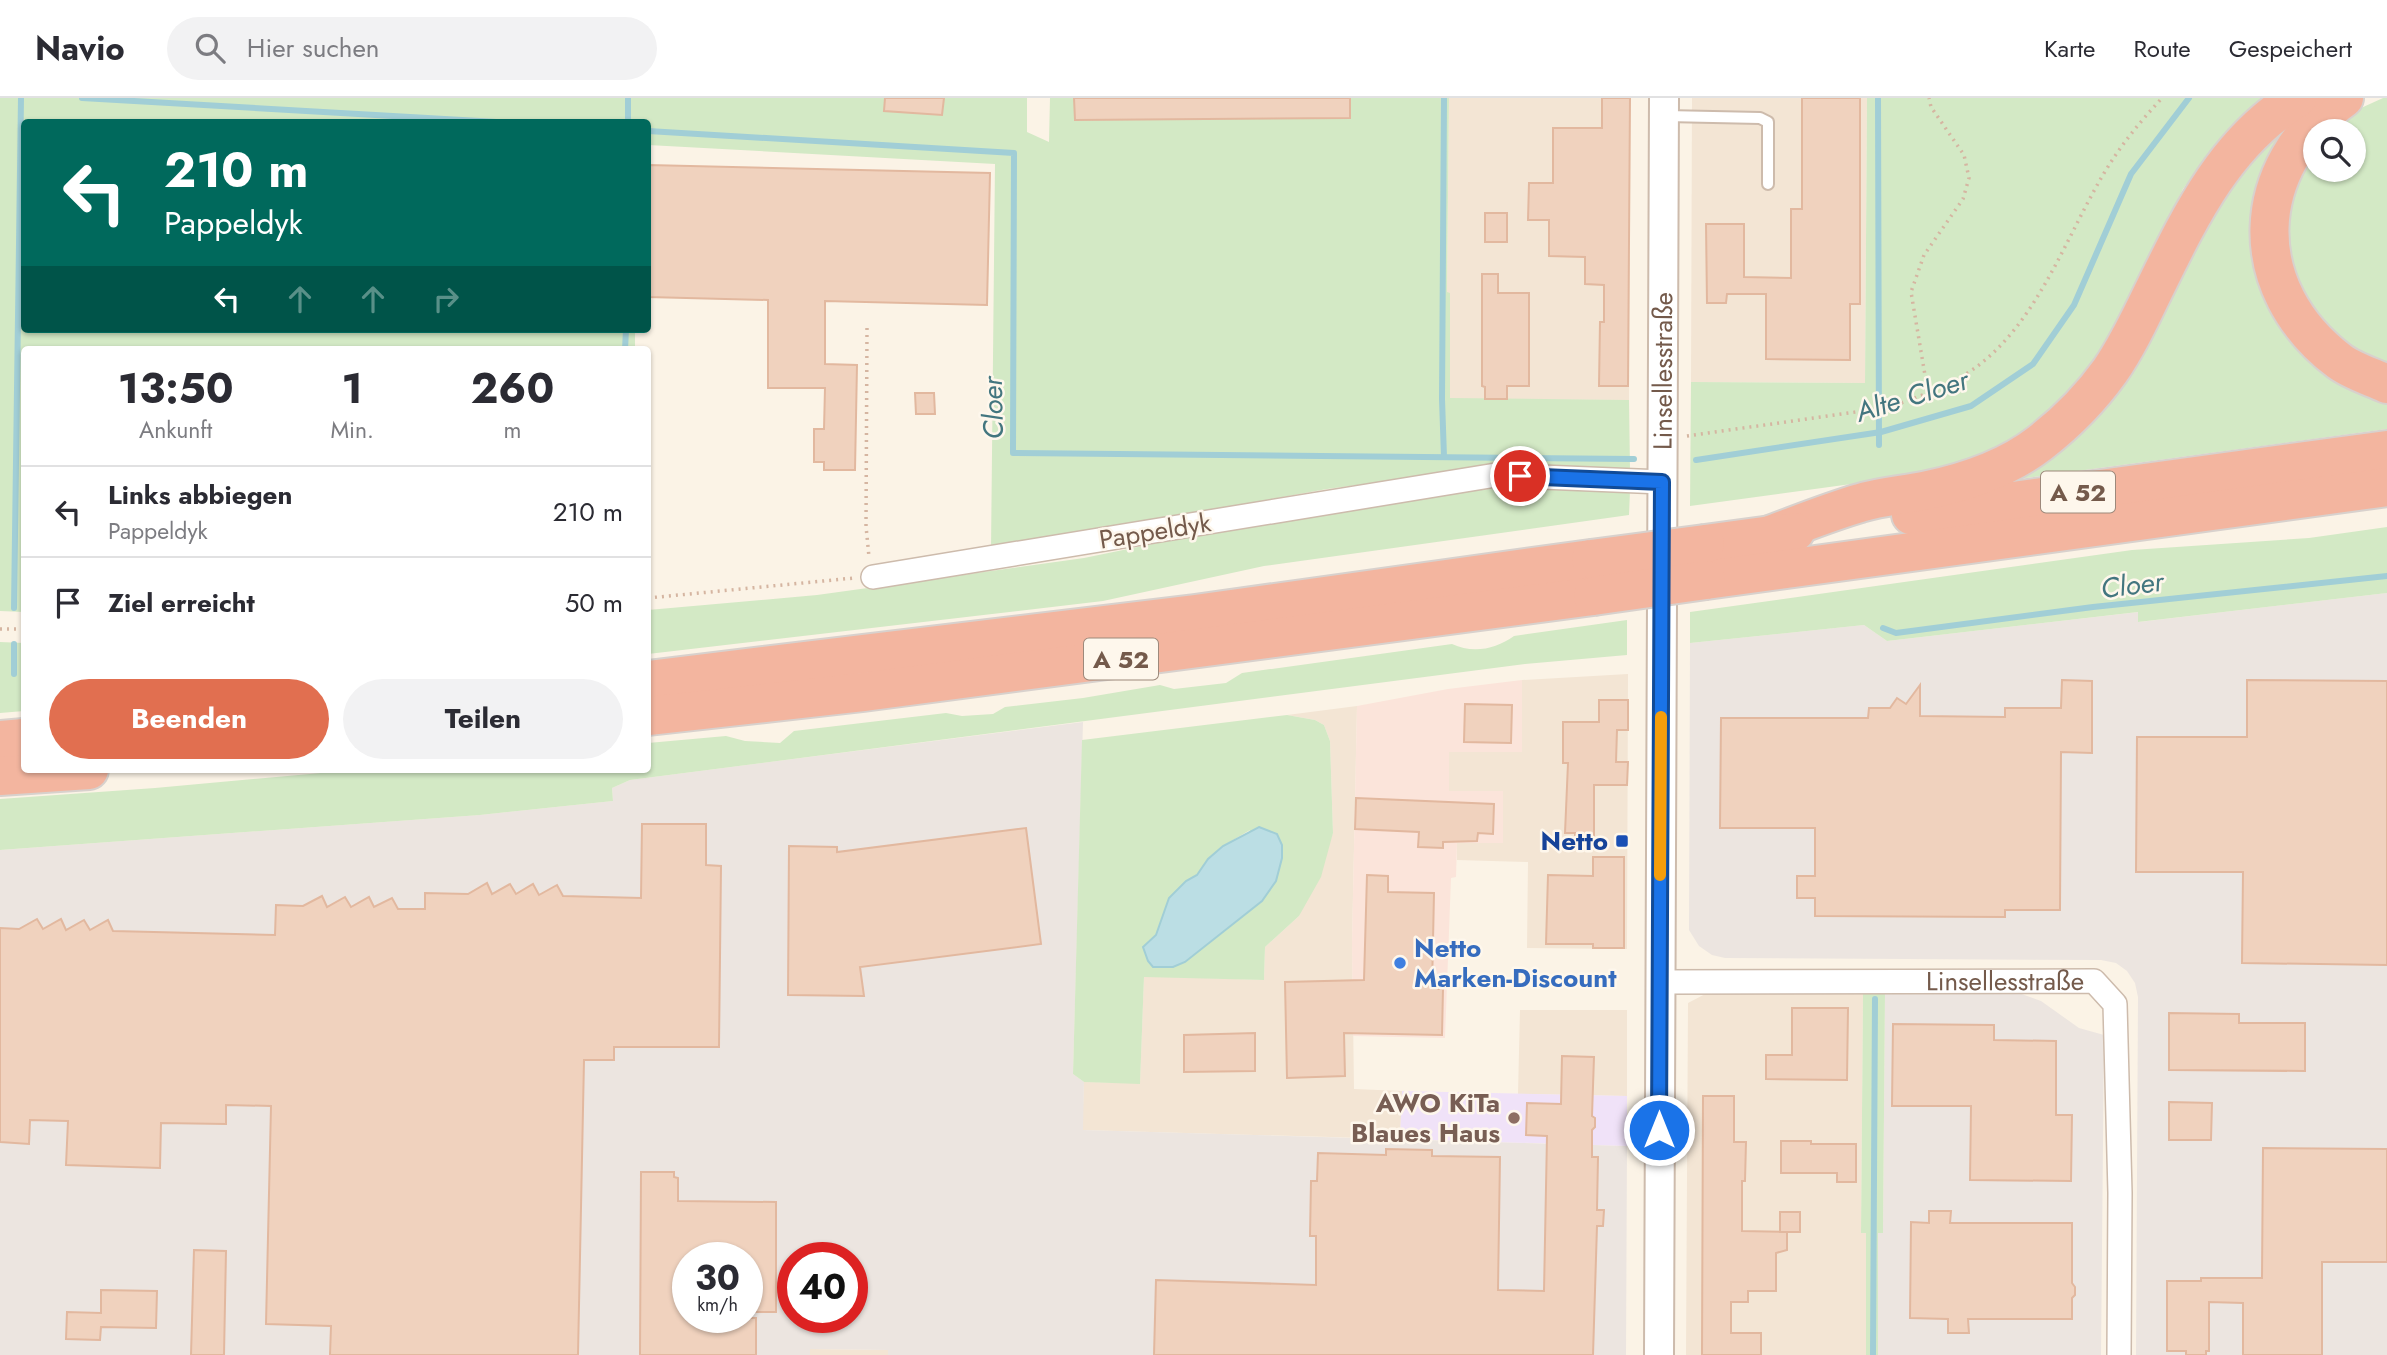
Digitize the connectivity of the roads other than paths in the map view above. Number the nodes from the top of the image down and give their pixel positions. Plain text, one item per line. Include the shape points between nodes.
1 (2297, 98) edge
2 (2344, 98) edge
3 (1664, 107) edge
4 (1768, 184) dead end
5 (2387, 384) edge
6 (2387, 450) edge
7 (1662, 482) junction
8 (2387, 487) edge
9 (1770, 535) junction
10 (1706, 562) junction
11 (873, 577) road end
12 (1592, 578) junction
13 (651, 680) edge
14 (651, 716) edge
15 (21, 738) edge
16 (0, 740) edge
17 (44, 773) edge
18 (0, 776) edge
19 (1660, 982) junction
20 (1659, 1355) edge
21 (2119, 1355) edge

1 - 9 highway via 2242,142 2210,184 2111,369 2078,412 2058,429 1991,471 1930,490 1862,502
2 - 5 highway via 2312,124 2285,163 2271,203 2269,245 2281,291 2307,331 2340,362
3 - 4 lane via 1768,122
3 - 7 street, Linsellesstraße
6 - 9 highway, A 52
7 - 11 street, Pappeldyk via 1496,475
7 - 19 street, Linsellesstraße
8 - 10 highway, A 52
9 - 10 highway, A 52
10 - 12 highway, A 52, bridge
12 - 13 highway, A 52 via 1195,614
12 - 14 highway, A 52 via 877,690
15 - 16 highway
17 - 18 highway
19 - 20 street, Linsellesstraße
19 - 21 street, Linsellesstraße via 2094,981 2115,1004

